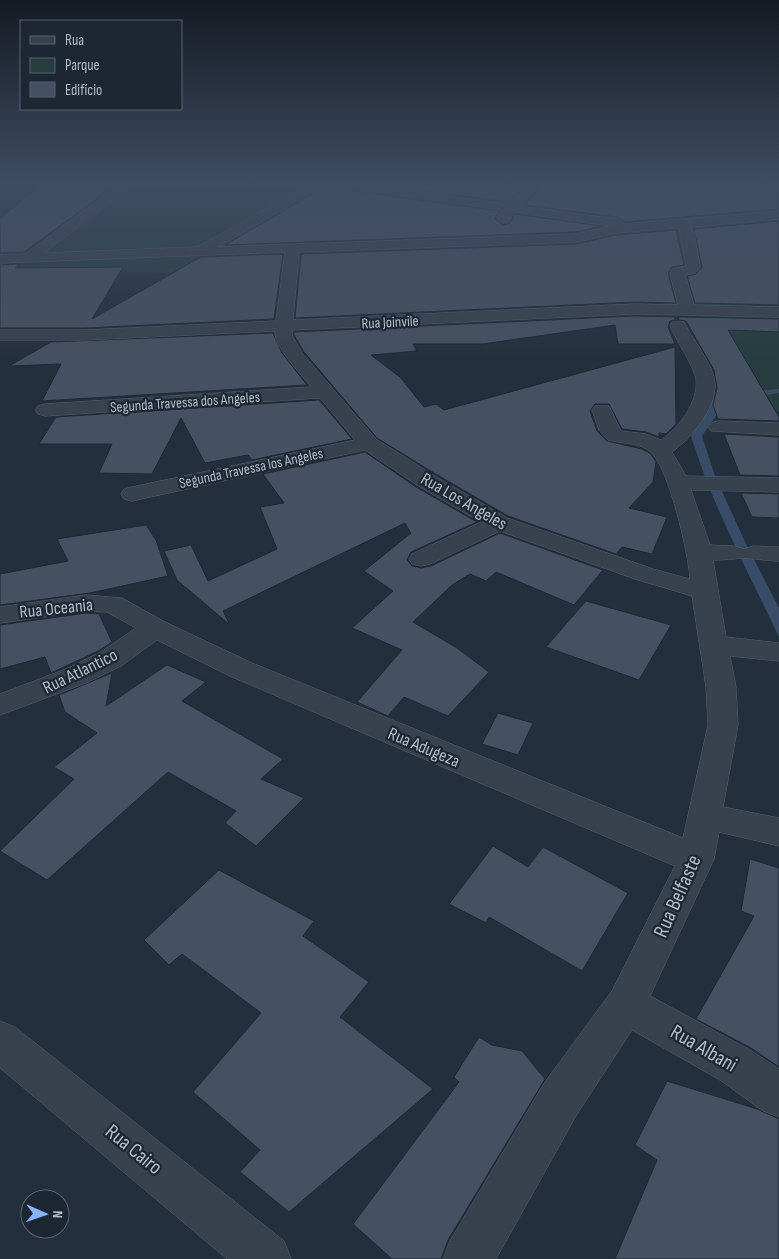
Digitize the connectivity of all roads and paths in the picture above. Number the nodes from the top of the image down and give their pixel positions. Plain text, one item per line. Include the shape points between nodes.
1 (50, 242) edge
2 (215, 242) edge
3 (454, 242) edge
4 (689, 242) edge
5 (293, 248) junction
6 (199, 251) junction
7 (30, 257) junction
8 (0, 258) edge
9 (687, 309) junction
10 (779, 312) edge
11 (678, 326) dead end
12 (282, 327) junction
13 (0, 335) edge
14 (324, 392) junction
15 (45, 410) dead end
16 (602, 410) dead end
17 (718, 427) dead end
18 (779, 429) edge
19 (369, 443) junction
20 (654, 445) junction
21 (701, 483) junction
22 (779, 485) edge
23 (132, 494) dead end
24 (499, 523) junction
25 (729, 552) junction
26 (779, 554) edge
27 (421, 559) dead end
28 (704, 591) junction
29 (113, 604) joint
30 (0, 615) edge
31 (155, 628) junction
32 (713, 645) junction
33 (777, 652) edge
34 (0, 705) edge
35 (705, 816) junction
36 (779, 832) edge
37 (696, 859) junction
38 (626, 1004) junction
39 (0, 1041) edge
40 (779, 1096) edge
41 (266, 1259) edge
42 (468, 1259) edge

1 - 7 street
2 - 6 street
3 - 5 street
4 - 9 street via 693,267 677,272
5 - 6 street
5 - 12 street
6 - 7 street
7 - 8 street
9 - 10 street, Rua Joinvile
9 - 12 street, Rua Joinvile
11 - 20 street via 705,378 704,395 695,418 682,436
12 - 13 street, Rua Joinvile via 85,336
12 - 14 street, Rua Los Angeles via 294,355
14 - 15 street, Segunda Travessa dos Angeles
14 - 19 street, Rua Los Angeles
16 - 20 street via 609,430 615,436
17 - 18 street
19 - 23 street, Segunda Travessa los Angeles
19 - 24 street, Rua Los Angeles
20 - 21 street, Rua Belfaste
21 - 22 street
21 - 25 street, Rua Belfaste
24 - 27 street
24 - 28 street, Rua Los Angeles via 644,574
25 - 26 street
25 - 28 street, Rua Belfaste
28 - 32 street, Rua Belfaste
29 - 30 street, Rua Oceania via 86,603
29 - 31 street, Rua Adugeza
31 - 34 street, Rua Atlantico via 111,658 76,676
31 - 37 street, Rua Adugeza via 242,670
32 - 33 street
32 - 35 street, Rua Belfaste via 721,687 723,725
35 - 36 street
35 - 37 street, Rua Belfaste
37 - 38 street, Rua Belfaste
38 - 40 street, Rua Albani via 735,1065
38 - 42 street, Rua Belfaste via 561,1098
39 - 41 street, Rua Cairo

